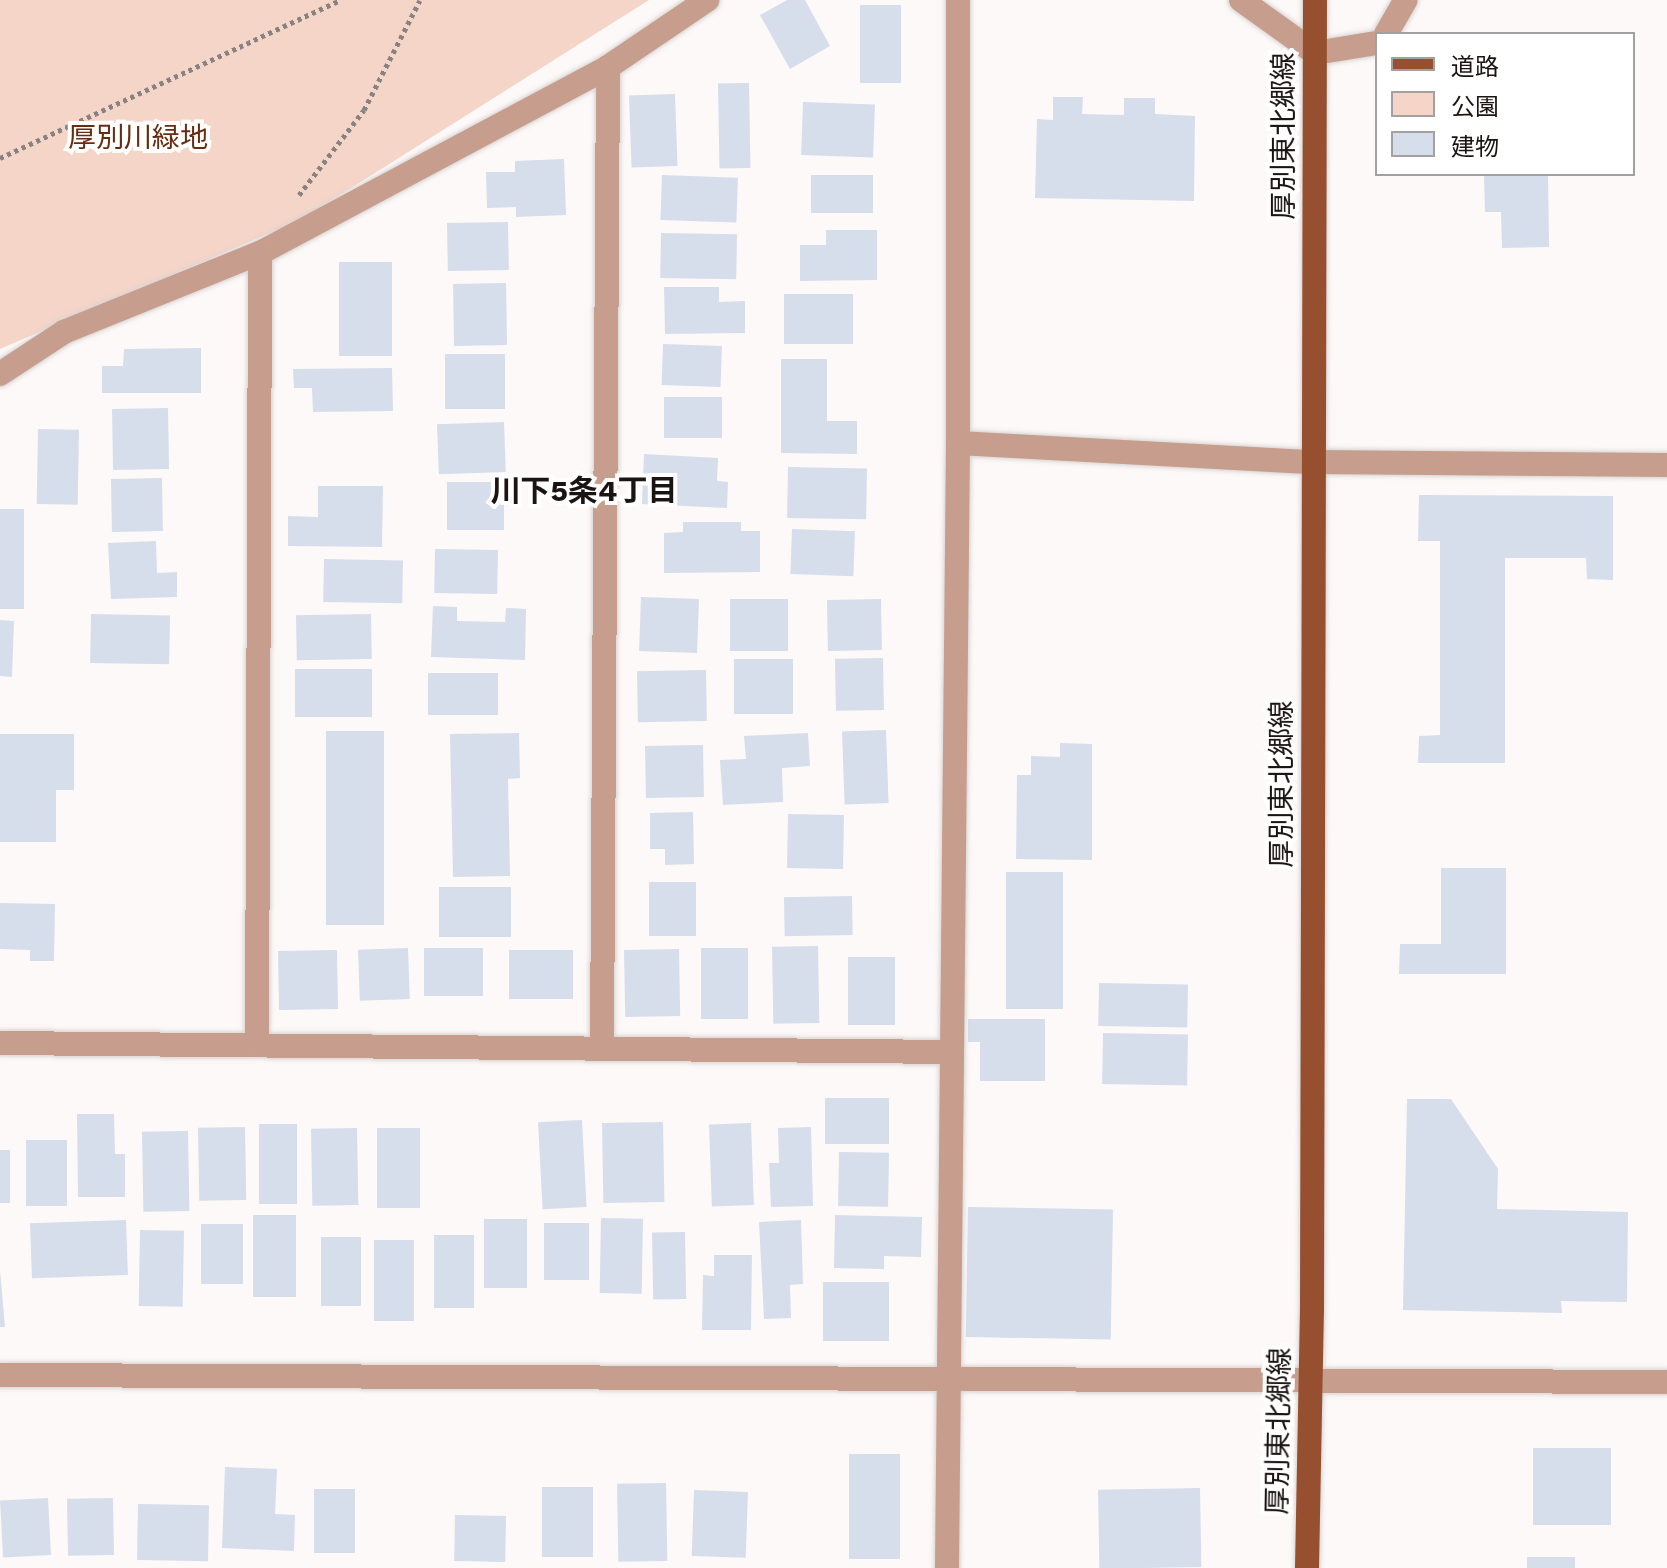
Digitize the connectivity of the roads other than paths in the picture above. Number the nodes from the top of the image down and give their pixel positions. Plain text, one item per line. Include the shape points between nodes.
1 (707, 0) edge
2 (958, 0) edge
3 (1241, 0) edge
4 (1315, 0) edge
5 (1406, 0) edge
6 (1387, 32) edge
7 (1375, 43) edge
8 (1315, 53) junction
9 (608, 67) junction
10 (270, 247) junction
11 (0, 374) edge
12 (958, 443) junction
13 (1312, 462) junction
14 (1667, 465) edge
15 (0, 1043) edge
16 (257, 1044) junction
17 (602, 1046) junction
18 (951, 1052) junction
19 (0, 1375) edge
20 (950, 1380) junction
21 (1308, 1380) junction
22 (1667, 1382) edge
23 (947, 1568) edge
24 (1307, 1568) edge

1 - 9 street
2 - 12 street
3 - 8 street
4 - 8 main road, 厚別東北郷線
5 - 6 street
7 - 8 street
8 - 13 main road, 厚別東北郷線
9 - 10 street
9 - 17 street
10 - 11 street via 64,332
10 - 16 street
12 - 13 street
12 - 18 street
13 - 14 street
13 - 21 main road, 厚別東北郷線
15 - 16 street
16 - 17 street
17 - 18 street
18 - 20 street
19 - 20 street
20 - 21 street
20 - 23 street
21 - 22 street
21 - 24 main road, 厚別東北郷線

